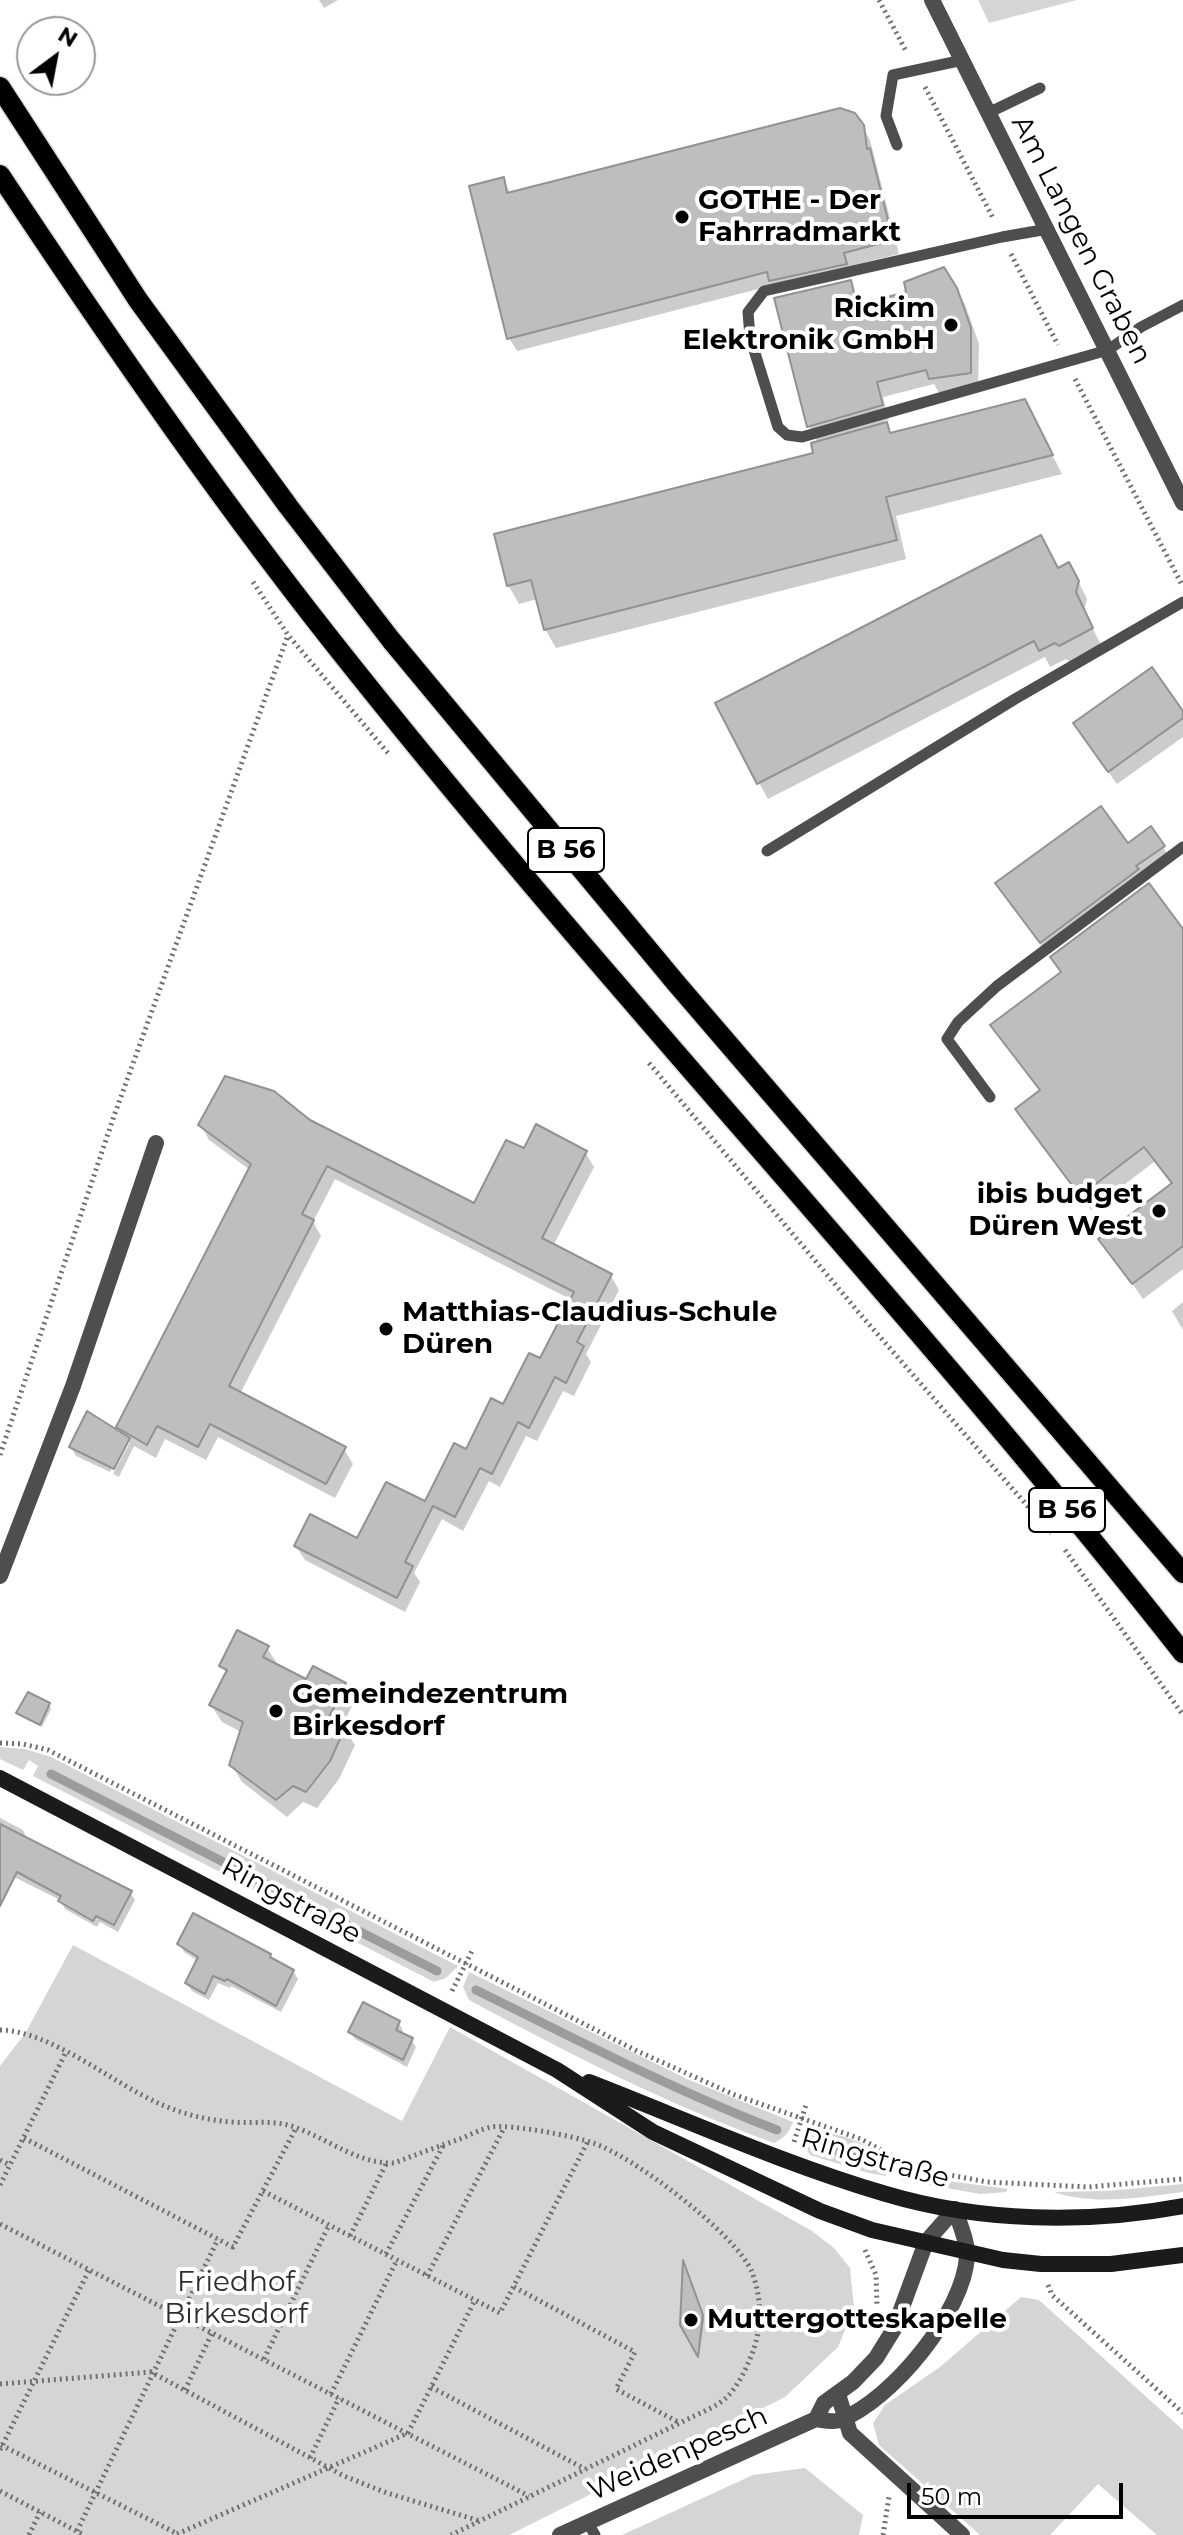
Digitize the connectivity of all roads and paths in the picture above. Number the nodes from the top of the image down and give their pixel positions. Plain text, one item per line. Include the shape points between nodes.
1 (879, 0) edge
2 (932, 0) edge
3 (963, 60) junction
4 (915, 69) junction
5 (0, 87) edge
6 (1040, 88) dead end
7 (988, 113) junction
8 (897, 145) dead end
9 (0, 175) edge
10 (1048, 229) junction
11 (1002, 237) junction
12 (1183, 305) edge
13 (1108, 350) junction
14 (1067, 362) junction
15 (1183, 503) edge
16 (1183, 587) edge
17 (1183, 602) edge
18 (288, 635) dead end
19 (1183, 847) edge
20 (767, 851) dead end
21 (990, 1097) dead end
22 (156, 1143) dead end
23 (0, 1455) edge
24 (1183, 1573) edge
25 (0, 1576) edge
26 (1183, 1653) edge
27 (0, 1743) edge
28 (0, 1778) edge
29 (473, 1949) dead end
30 (466, 1964) junction
31 (442, 2009) junction
32 (0, 2030) edge
33 (66, 2052) junction
34 (557, 2070) junction
35 (807, 2102) dead end
36 (801, 2119) junction
37 (296, 2127) junction
38 (504, 2128) junction
39 (24, 2138) junction
40 (588, 2141) junction
41 (444, 2145) junction
42 (0, 2160) edge
43 (787, 2162) junction
44 (387, 2163) junction
45 (10, 2165) junction
46 (1183, 2179) edge
47 (0, 2185) edge
48 (263, 2191) junction
49 (1183, 2206) edge
50 (955, 2209) junction
51 (0, 2224) edge
52 (329, 2225) junction
53 (872, 2230) junction
54 (350, 2236) junction
55 (218, 2239) junction
56 (926, 2242) junction
57 (386, 2254) junction
58 (968, 2254) junction
59 (1183, 2255) edge
60 (397, 2260) junction
61 (1041, 2264) junction
62 (89, 2270) junction
63 (427, 2276) junction
64 (514, 2287) junction
65 (475, 2300) junction
66 (876, 2313) dead end
67 (179, 2316) junction
68 (212, 2333) junction
69 (264, 2359) junction
70 (153, 2373) junction
71 (34, 2382) junction
72 (0, 2384) edge
73 (431, 2387) junction
74 (185, 2390) junction
75 (331, 2394) junction
76 (838, 2394) junction
77 (339, 2398) junction
78 (1183, 2413) edge
79 (845, 2416) junction
80 (816, 2419) junction
81 (681, 2423) junction
82 (408, 2433) junction
83 (1, 2447) edge
84 (310, 2458) junction
85 (327, 2467) junction
86 (585, 2469) junction
87 (893, 2475) junction
88 (0, 2491) edge
89 (95, 2493) junction
90 (530, 2496) junction
91 (40, 2512) junction
92 (480, 2521) junction
93 (592, 2529) edge
94 (77, 2531) junction
95 (29, 2535) edge
96 (84, 2535) edge
97 (178, 2535) edge
98 (451, 2535) edge
99 (562, 2535) edge
100 (883, 2535) edge
101 (962, 2535) edge

1 - 4 path
2 - 3 street, Am Langen Graben
3 - 4 lane
3 - 7 street, Am Langen Graben
4 - 8 lane via 893,75 886,116
4 - 11 path
5 - 24 main road, B 56 via 138,300 391,640 676,983
6 - 7 lane
7 - 10 street, Am Langen Graben
9 - 26 main road, B 56 via 96,320 354,669 643,1015 959,1380
10 - 11 lane
10 - 13 street, Am Langen Graben
11 - 14 path
11 - 14 lane via 764,291 748,312 750,337 778,427 802,437
12 - 13 lane
13 - 14 lane
13 - 15 street, Am Langen Graben
14 - 16 path
17 - 20 lane
18 - 23 path via 114,1116
19 - 21 lane via 997,986 958,1022 947,1039
22 - 25 street via 73,1386
27 - 30 path via 48,1750
28 - 31 main road, Ringstraße
29 - 30 path
30 - 31 path
30 - 36 path via 637,2051
31 - 34 main road, Ringstraße
32 - 33 path
33 - 37 path via 190,2115
33 - 39 path
34 - 43 main road, Ringstraße
34 - 53 main road, Ringstraße via 653,2132
35 - 36 path
36 - 43 path
36 - 46 path via 934,2172 987,2182 1088,2187
37 - 44 path via 358,2156
37 - 48 path
38 - 40 path
38 - 41 path via 492,2127
38 - 63 path
39 - 45 path
39 - 55 path
40 - 64 path
40 - 81 path via 625,2159 687,2202 719,2229 751,2271 761,2321 742,2377 727,2398
41 - 44 path
41 - 57 path
42 - 45 path
43 - 50 main road, Ringstraße via 888,2195
44 - 54 path
45 - 47 path
48 - 52 path
48 - 55 path via 233,2247
49 - 50 main road, Ringstraße via 1062,2217
50 - 56 street, Weidenpesch
50 - 58 street
51 - 62 path
52 - 54 path
52 - 69 path
53 - 56 main road, Ringstraße
53 - 66 path via 865,2247 876,2275
54 - 57 path
55 - 67 path
56 - 58 main road, Ringstraße
56 - 76 street, Weidenpesch via 894,2329 876,2358
57 - 60 path
58 - 61 main road, Ringstraße
58 - 79 street, Weidenpesch via 961,2285 944,2320 914,2360 890,2386
59 - 61 main road, Ringstraße via 1111,2264
60 - 63 path
60 - 75 path
61 - 78 path via 1052,2295
62 - 67 path
62 - 71 path
63 - 65 path
64 - 65 path via 500,2313
64 - 81 path via 635,2352 616,2389
65 - 73 path
67 - 68 path
67 - 70 path
68 - 69 path
68 - 74 path
69 - 75 path
70 - 71 path
70 - 74 path
70 - 89 path
71 - 72 path
71 - 83 path
73 - 82 path
73 - 86 path
74 - 84 path
75 - 77 path
76 - 79 street
76 - 80 street, Weidenpesch via 824,2403
77 - 82 path
77 - 84 path
79 - 80 street, Weidenpesch via 838,2421
79 - 87 street via 850,2433
80 - 93 street, Weidenpesch
81 - 86 path
82 - 85 path
82 - 90 path
83 - 89 path
84 - 85 path
85 - 92 path via 387,2493
85 - 97 path
86 - 90 path
87 - 100 path
87 - 101 street
88 - 91 path
89 - 94 path
89 - 97 path
90 - 92 path
91 - 94 path
91 - 95 path
92 - 98 path
93 - 99 street, Weidenpesch
94 - 96 path

